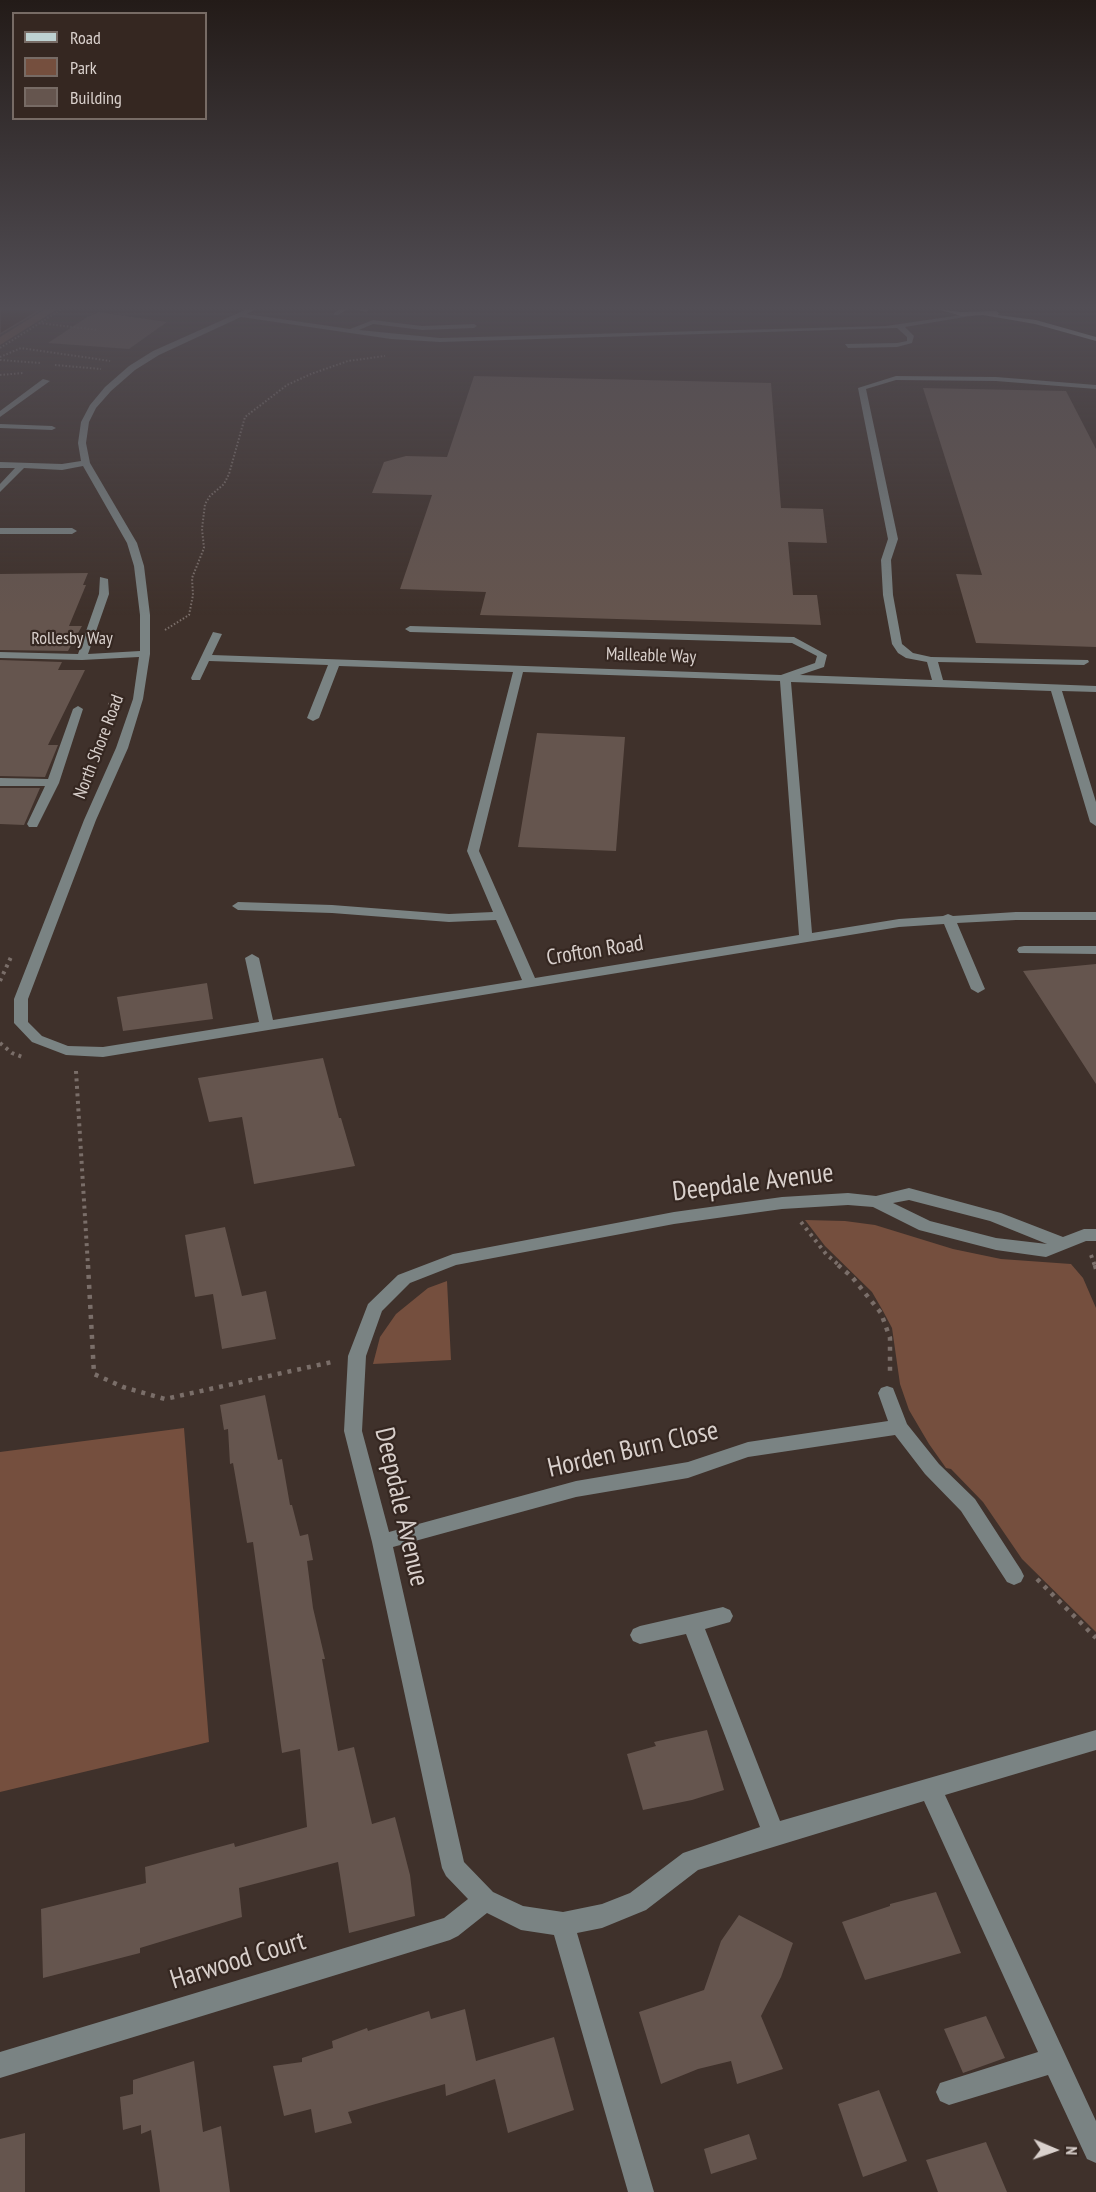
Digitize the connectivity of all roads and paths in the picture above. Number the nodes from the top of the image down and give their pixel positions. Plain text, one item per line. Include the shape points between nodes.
1 (92, 411) edge
2 (252, 411) edge
3 (867, 411) edge
4 (0, 426) edge
5 (52, 428) dead end
6 (86, 464) junction
7 (0, 465) edge
8 (21, 466) junction
9 (0, 489) edge
10 (0, 531) edge
11 (72, 531) dead end
12 (103, 579) dead end
13 (410, 628) dead end
14 (217, 634) dead end
15 (145, 638) junction
16 (145, 654) junction
17 (0, 655) edge
18 (82, 657) junction
19 (206, 658) junction
20 (933, 660) junction
21 (335, 662) junction
22 (1084, 662) dead end
23 (519, 669) junction
24 (785, 677) junction
25 (196, 678) dead end
26 (938, 683) junction
27 (1055, 687) junction
28 (1096, 689) edge
29 (78, 709) dead end
30 (313, 718) dead end
31 (0, 782) edge
32 (53, 783) junction
33 (1096, 822) edge
34 (33, 824) dead end
35 (238, 906) dead end
36 (499, 912) junction
37 (1096, 916) edge
38 (948, 918) junction
39 (806, 938) junction
40 (1024, 950) dead end
41 (1096, 950) edge
42 (252, 958) dead end
43 (530, 983) junction
44 (978, 989) dead end
45 (267, 1026) junction
46 (103, 1052) joint
47 (76, 1067) dead end
48 (876, 1202) junction
49 (799, 1216) dead end
50 (1096, 1235) edge
51 (1063, 1244) junction
52 (357, 1356) junction
53 (887, 1393) joint
54 (899, 1427) junction
55 (382, 1542) junction
56 (1014, 1576) dead end
57 (723, 1616) dead end
58 (692, 1623) junction
59 (640, 1635) dead end
60 (1096, 1740) edge
61 (930, 1788) junction
62 (774, 1834) junction
63 (485, 1900) junction
64 (563, 1924) junction
65 (1055, 2060) junction
66 (0, 2065) edge
67 (949, 2092) dead end
68 (1096, 2150) edge
69 (641, 2192) edge

1 - 6 street, North Shore Road via 82,443
2 - 15 path via 245,417 224,484 205,504 204,548 192,578 189,615
3 - 20 street via 893,539 886,560 897,644 910,656
4 - 5 street
6 - 8 street
6 - 15 street, North Shore Road via 132,543 143,587
7 - 8 street
8 - 9 street
10 - 11 street
12 - 18 street via 104,594
13 - 24 street via 794,640 822,655 820,665
14 - 19 street
15 - 16 street, North Shore Road
16 - 18 street, Rollesby Way
16 - 46 street, North Shore Road via 138,699 122,748 21,999 21,1023 38,1039 66,1050
17 - 18 street, Rollesby Way
19 - 21 street, Malleable Way
19 - 25 street
20 - 22 street
20 - 26 street
21 - 23 street, Malleable Way
21 - 30 street
23 - 24 street, Malleable Way
23 - 36 street via 473,851
24 - 26 street, Malleable Way
24 - 39 street
26 - 27 street, Malleable Way
27 - 28 street, Malleable Way
27 - 33 street
29 - 32 street
31 - 32 street
32 - 34 street
35 - 36 street via 449,918
36 - 43 street
37 - 38 street, Crofton Road
38 - 39 street, Crofton Road
38 - 44 street
39 - 43 street, Crofton Road
40 - 41 street
42 - 45 street
43 - 45 street, Crofton Road
45 - 46 street, Crofton Road
47 - 52 path via 94,1374 165,1399
48 - 51 street via 909,1194 946,1202
48 - 51 street via 951,1234 1046,1251
48 - 52 street, Deepdale Avenue via 848,1198 782,1203 674,1218 453,1260 404,1279 374,1308
49 - 53 path via 814,1241 852,1277 880,1313 890,1338
50 - 51 street via 1084,1235
52 - 55 street, Deepdale Avenue via 353,1431
53 - 54 street
54 - 55 street, Horden Burn Close via 748,1450 688,1470 576,1490
54 - 56 street via 932,1469 968,1505
55 - 63 street, Deepdale Avenue via 454,1868
57 - 58 street
58 - 59 street
58 - 62 street
60 - 61 street, Deepdale Avenue
61 - 62 street, Deepdale Avenue
61 - 65 street
62 - 64 street, Deepdale Avenue via 691,1861 638,1902 602,1916
63 - 64 street, Deepdale Avenue via 521,1918
63 - 66 street, Harwood Court via 450,1928
64 - 69 street
65 - 67 street
65 - 68 street

